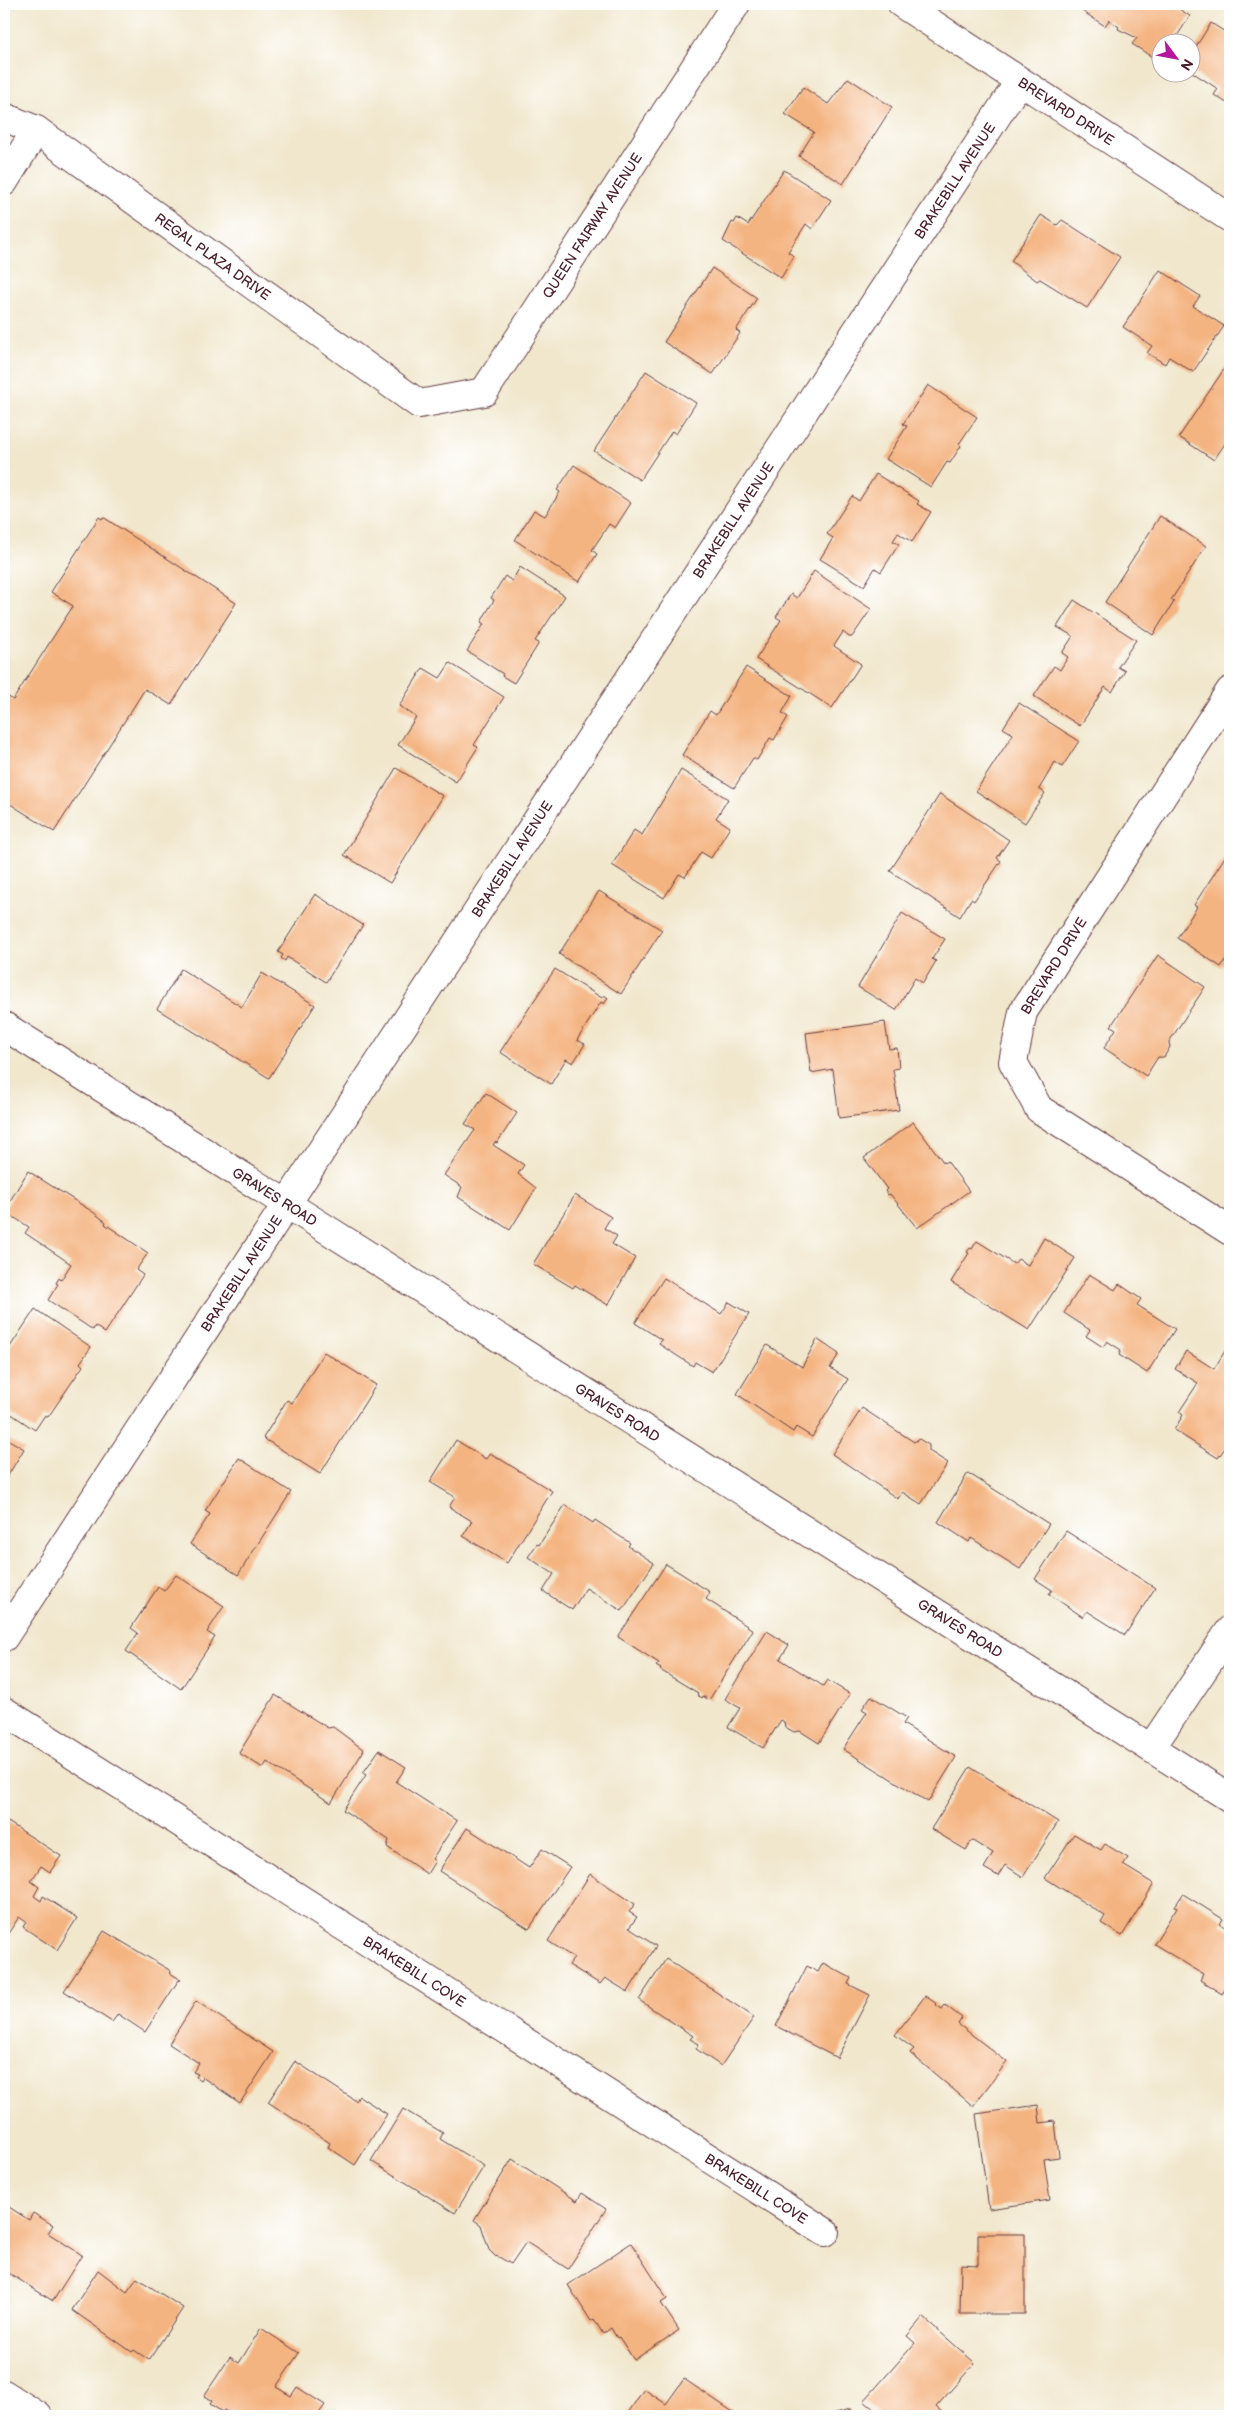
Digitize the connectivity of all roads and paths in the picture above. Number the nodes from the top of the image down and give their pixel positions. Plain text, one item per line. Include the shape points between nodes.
1 (735, 4) edge
2 (902, 4) edge
3 (1019, 82) junction
4 (4, 117) edge
5 (36, 130) junction
6 (4, 182) edge
7 (1230, 218) edge
8 (419, 404) joint
9 (1230, 691) edge
10 (4, 1026) edge
11 (286, 1204) junction
12 (1230, 1231) edge
13 (1230, 1630) edge
14 (4, 1637) edge
15 (4, 1712) edge
16 (1151, 1748) junction
17 (1230, 1798) edge
18 (825, 2232) dead end
19 (4, 2394) edge
20 (38, 2416) edge

1 - 8 street, QUEEN FAIRWAY AVENUE via 484,392
2 - 3 street, BREVARD DRIVE
3 - 7 street, BREVARD DRIVE
3 - 11 street, BRAKEBILL AVENUE
4 - 5 street, REGAL PLAZA DRIVE
5 - 6 street
5 - 8 street, REGAL PLAZA DRIVE
9 - 12 street, BREVARD DRIVE via 1023,1012 1013,1062 1039,1109
10 - 11 street, GRAVES ROAD
11 - 14 street, BRAKEBILL AVENUE
11 - 16 street, GRAVES ROAD
13 - 16 street
15 - 18 street, BRAKEBILL COVE
16 - 17 street, GRAVES ROAD
19 - 20 street

